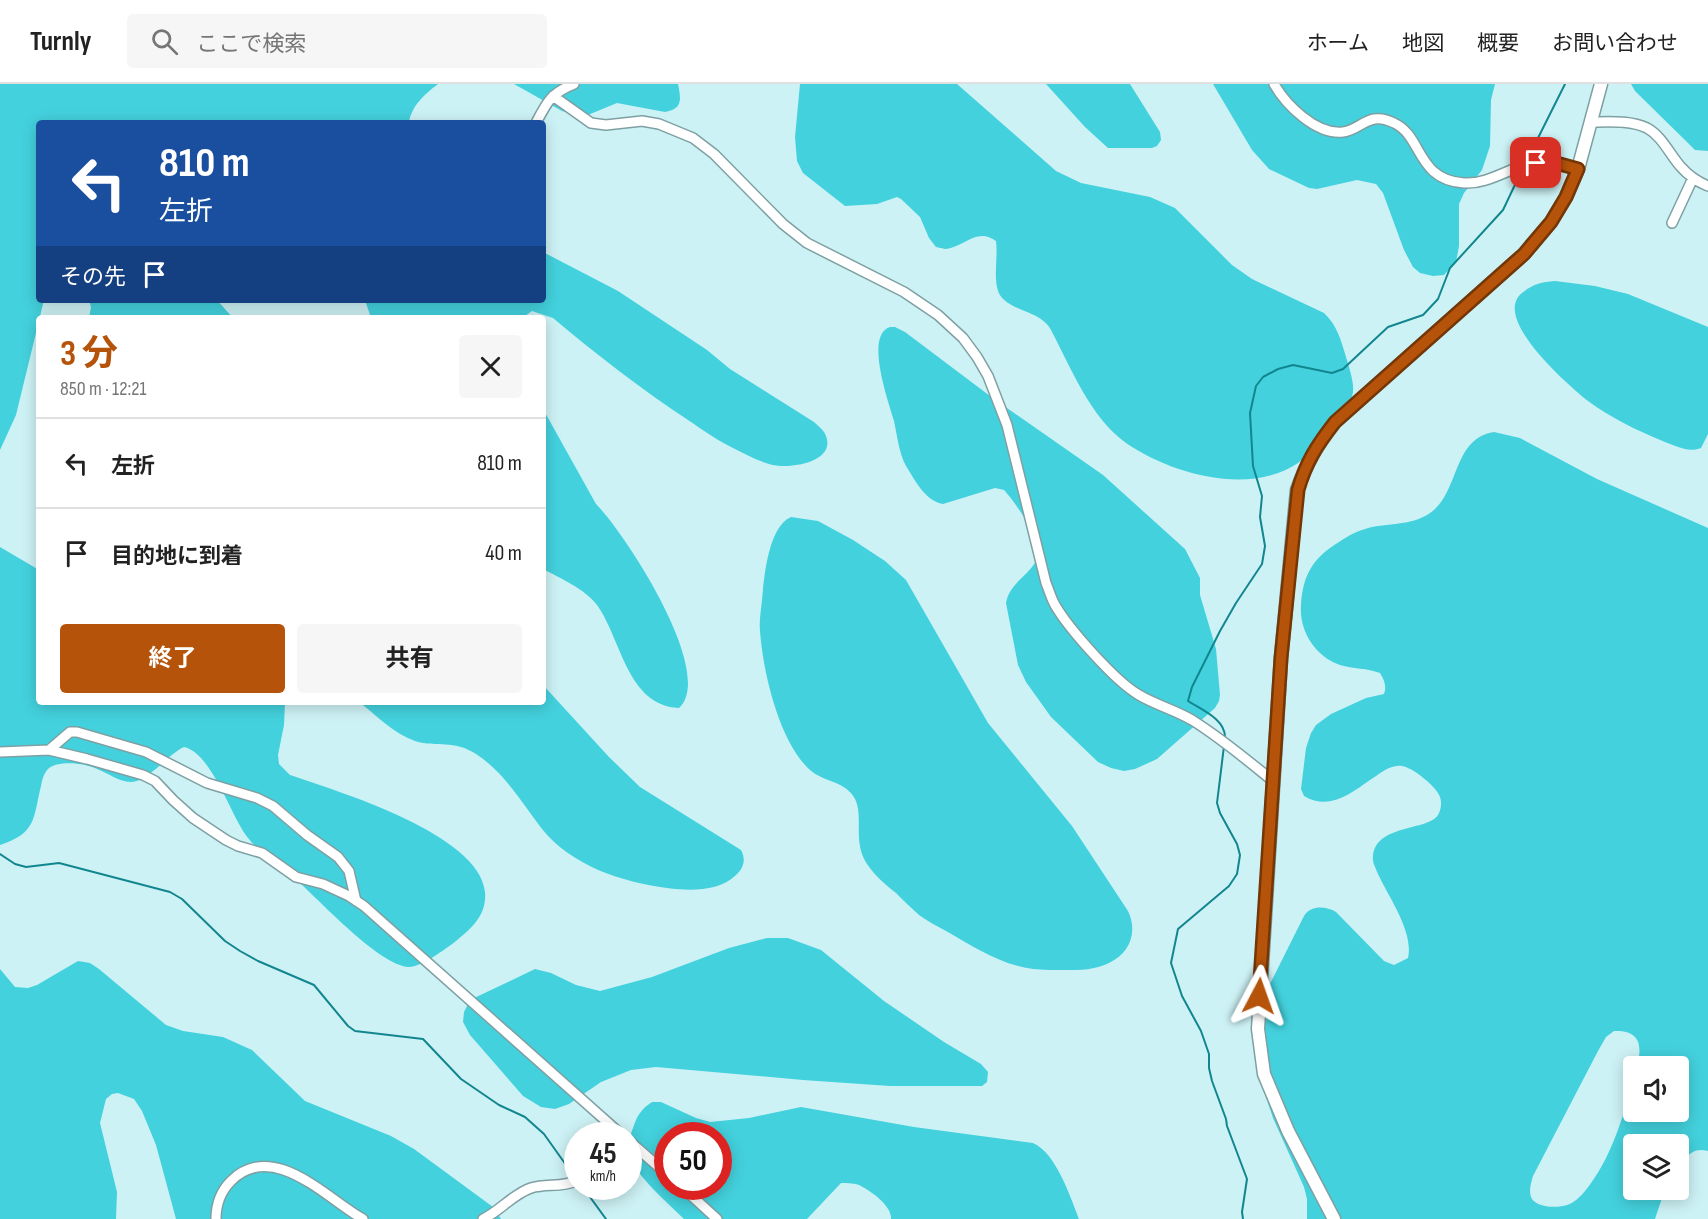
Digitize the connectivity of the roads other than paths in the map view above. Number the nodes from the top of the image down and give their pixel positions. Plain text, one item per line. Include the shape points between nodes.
1 (574, 84) edge
2 (1274, 84) edge
3 (1601, 84) edge
4 (553, 96) junction
5 (538, 120) edge
6 (1590, 122) junction
7 (1578, 169) junction
8 (1693, 178) junction
9 (1708, 186) edge
10 (1672, 223) dead end
11 (49, 750) junction
12 (0, 752) edge
13 (1273, 781) junction
14 (356, 901) junction
15 (607, 1122) edge
16 (642, 1152) edge
17 (654, 1163) edge
18 (564, 1185) edge
19 (696, 1200) edge
20 (216, 1219) edge
21 (363, 1219) edge
22 (483, 1219) edge
23 (717, 1219) edge
24 (1334, 1219) edge

1 - 4 street
2 - 7 street via 1292,109 1322,128 1343,132 1375,118 1393,122 1405,129 1422,158 1444,178 1464,183 1485,180 1522,165 1549,161
3 - 6 main road
4 - 5 street
4 - 13 street via 591,123 642,121 693,138 807,243 904,292 963,338 988,376 1007,425 1046,584 1055,604 1077,634 1130,689 1195,722
6 - 7 main road
6 - 8 street via 1646,127
7 - 13 main road via 1551,222 1524,254 1335,422 1305,466 1290,549
8 - 9 street
8 - 10 street
11 - 12 street
11 - 14 street via 143,775 155,781 193,818 226,840 262,853 296,877 323,884
11 - 14 street via 70,732 77,732 146,752 207,783 257,798 338,857 349,871
13 - 24 main road via 1258,1029 1264,1074 1288,1131
14 - 15 street
16 - 17 street
18 - 22 street via 532,1188
19 - 23 street
20 - 21 street via 218,1201 226,1186 260,1166 294,1173

